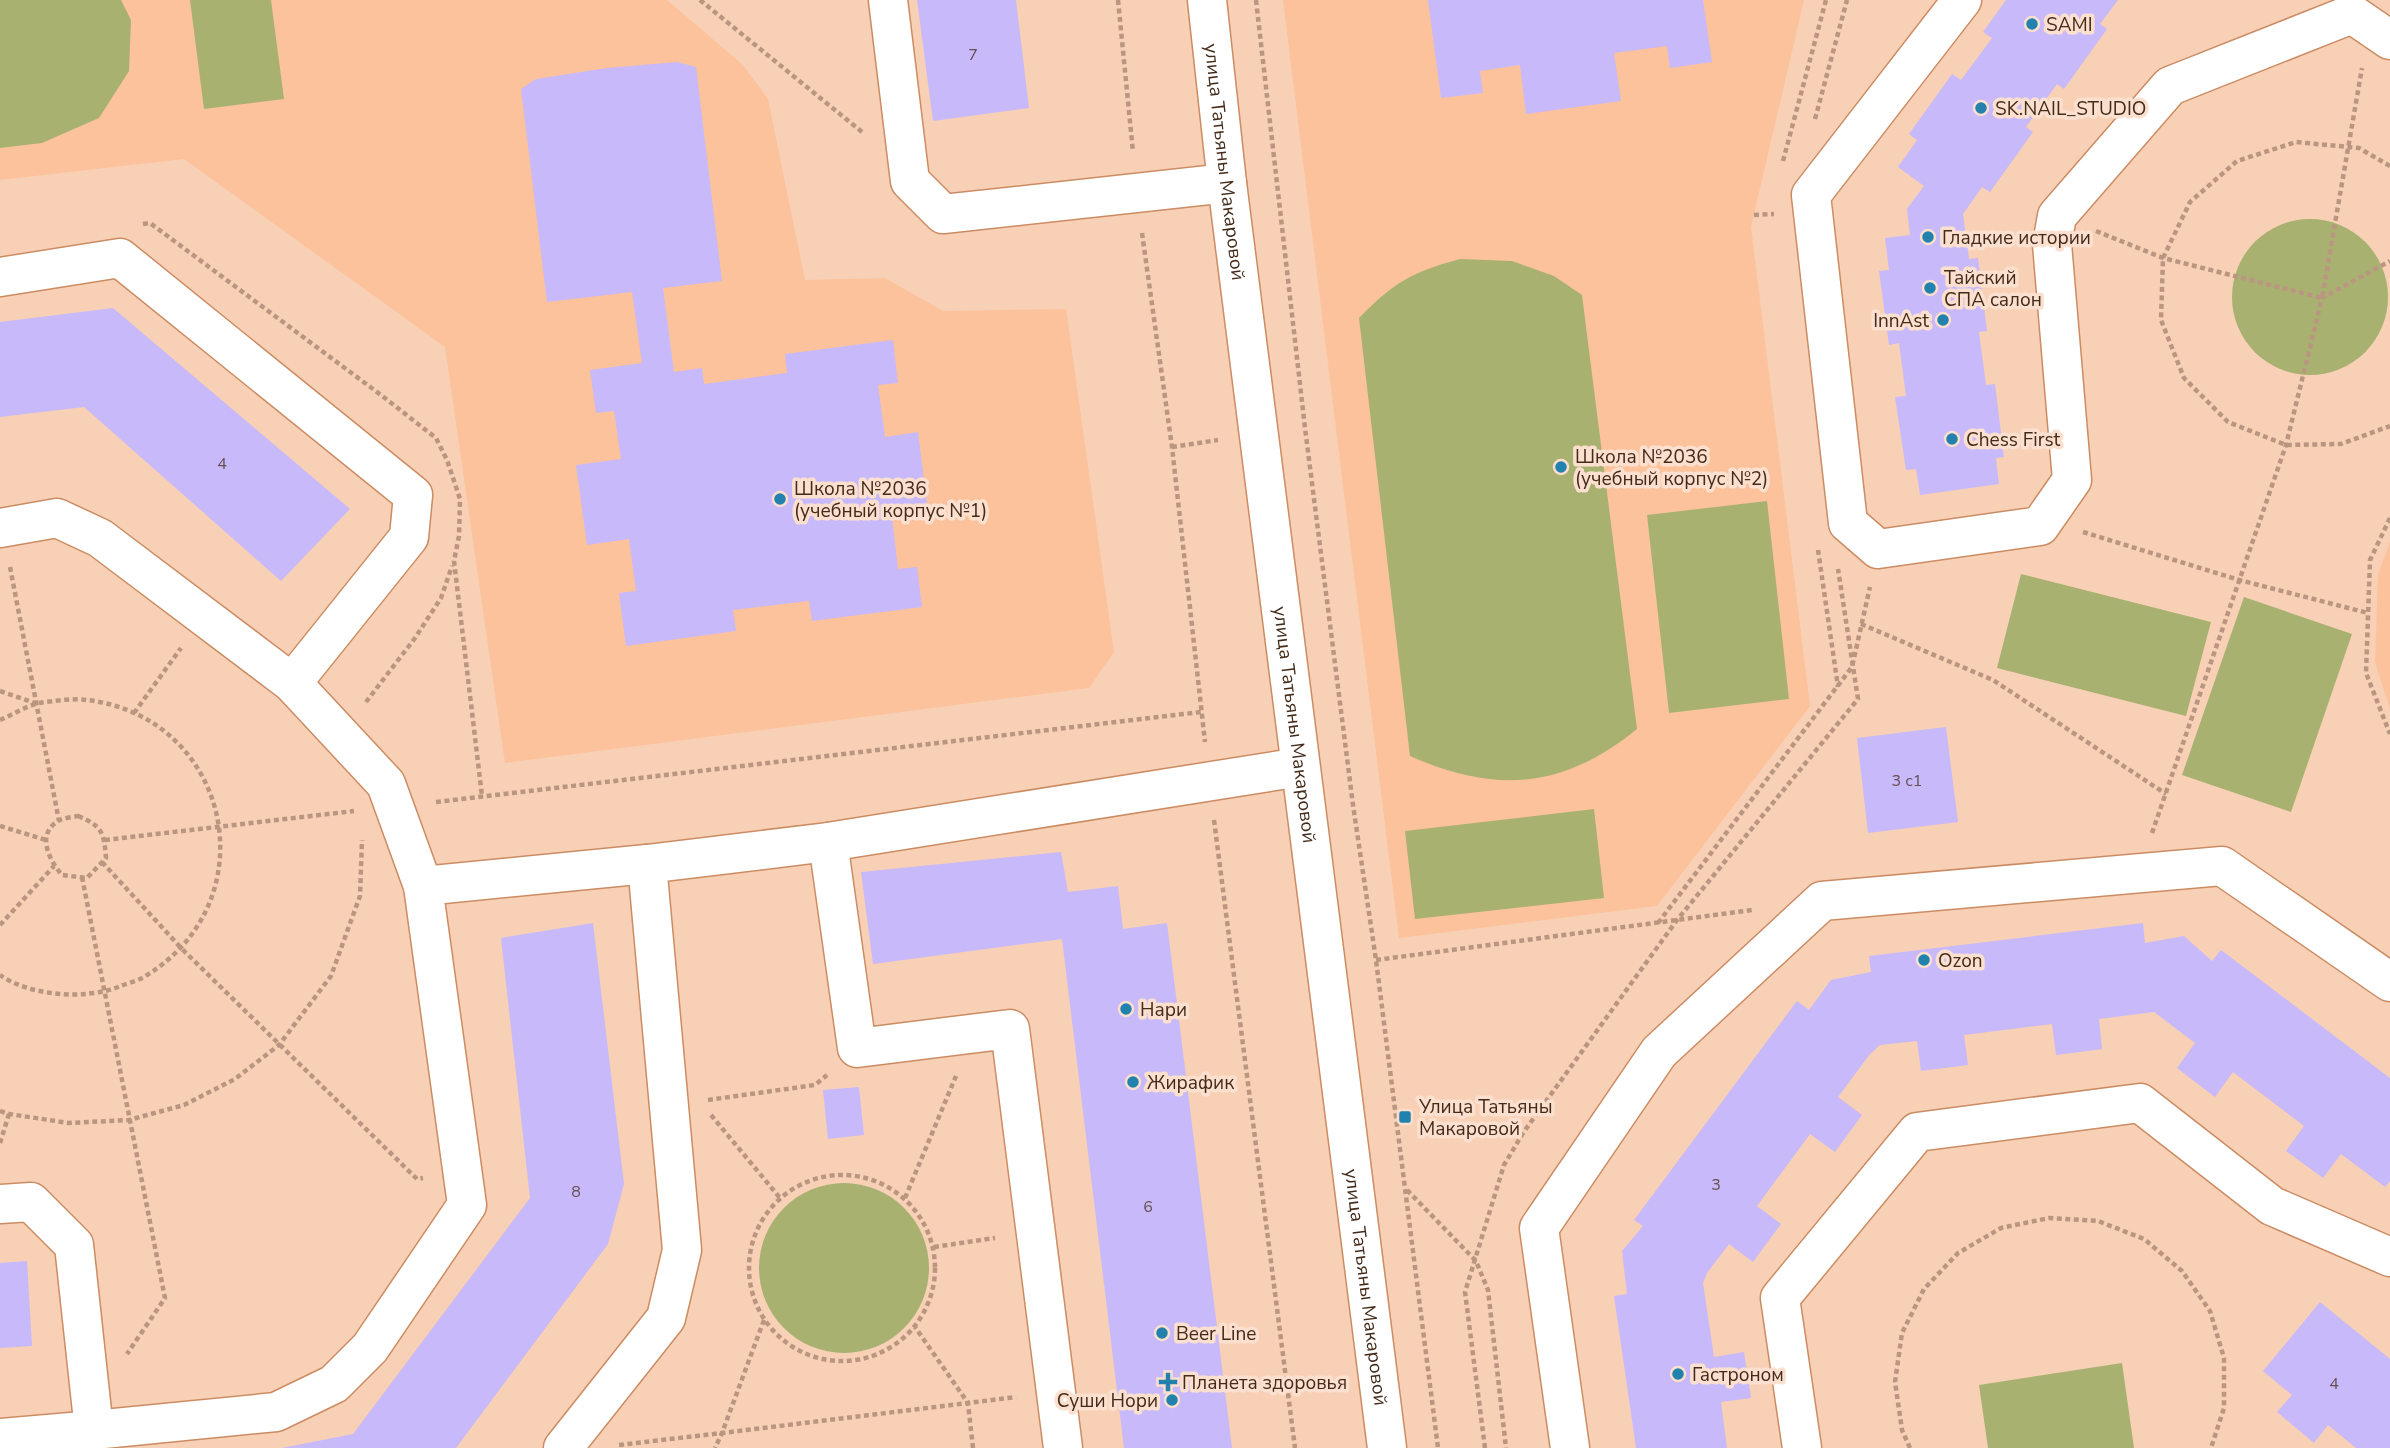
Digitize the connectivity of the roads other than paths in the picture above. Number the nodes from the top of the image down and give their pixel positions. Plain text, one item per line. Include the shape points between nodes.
1 (888, 0) edge
2 (1207, 0) edge
3 (1962, 0) edge
4 (2379, 32) edge
5 (1227, 183) junction
6 (0, 277) edge
7 (1, 528) edge
8 (292, 683) junction
9 (1300, 767) junction
10 (828, 842) junction
11 (647, 864) junction
12 (423, 886) junction
13 (2390, 982) edge
14 (0, 1204) edge
15 (2390, 1257) edge
16 (94, 1417) junction
17 (0, 1438) edge
18 (563, 1448) edge
19 (1063, 1448) edge
20 (1387, 1448) edge
21 (1570, 1448) edge
22 (1802, 1448) edge

1 - 5 street via 910,181 943,214
2 - 5 street, улица Татьяны Макаровой
3 - 4 street via 1811,195 1848,523 1878,549 2040,526 2072,480 2052,243 2057,216 2170,86 2352,14
5 - 9 street, улица Татьяны Макаровой
6 - 8 street via 120,258 412,495 409,537
7 - 8 street via 57,518 100,538
8 - 12 street via 386,784 379,808
9 - 10 street
9 - 20 street, улица Татьяны Макаровой
10 - 11 street
10 - 19 street via 857,1048 1010,1029
11 - 12 street
11 - 18 street via 684,1103 682,1250 666,1318
12 - 16 street via 467,1205 370,1348 334,1384 276,1412
13 - 21 street via 2222,866 1822,901 1659,1052 1539,1228
14 - 16 street via 31,1202 74,1245
15 - 22 street via 2272,1206 2140,1103 1917,1132 1780,1298
16 - 17 street

